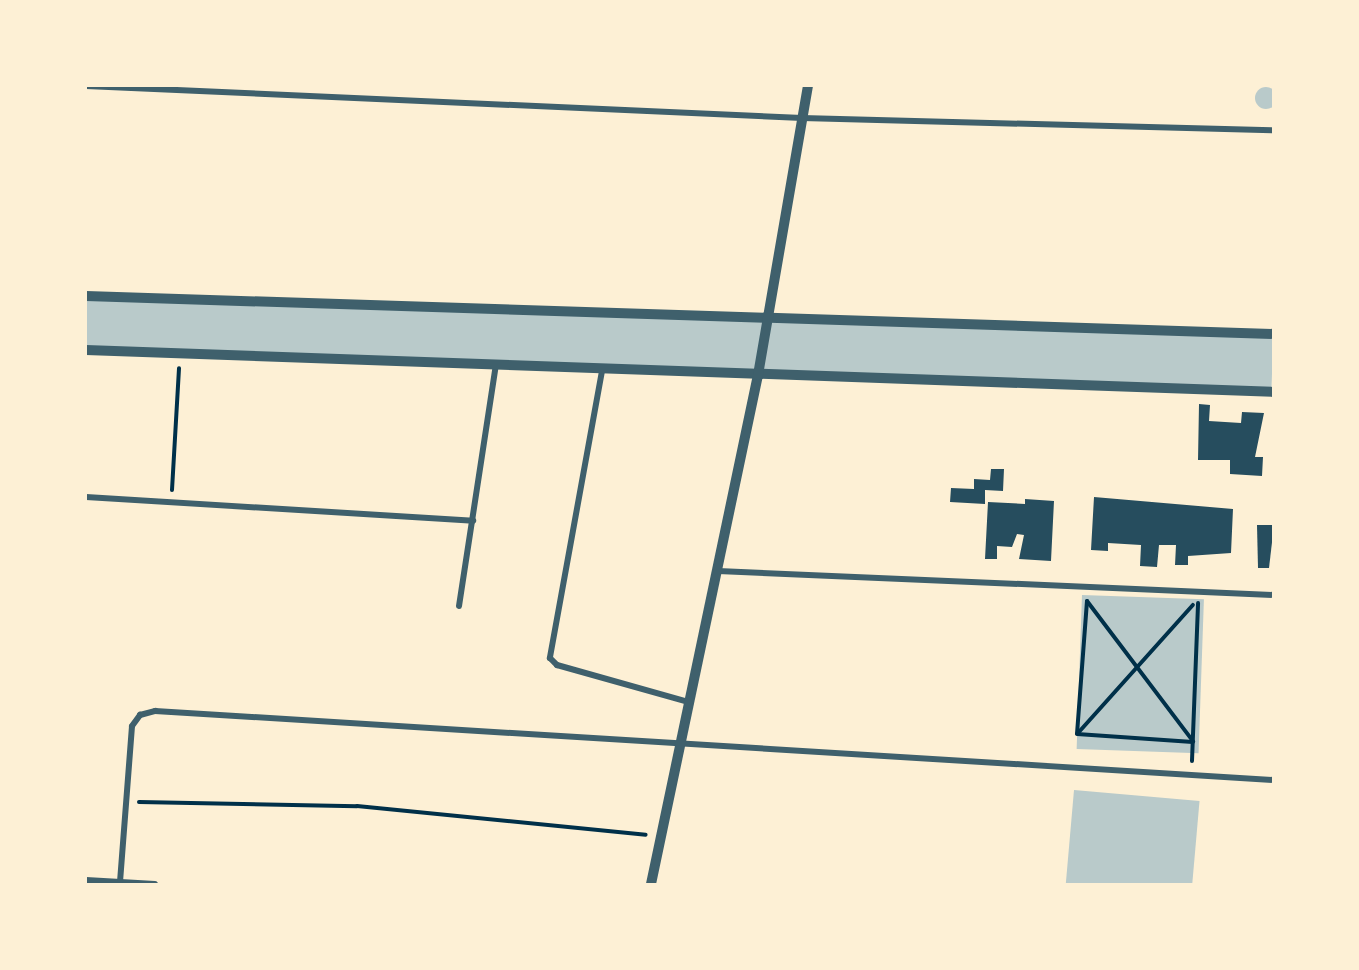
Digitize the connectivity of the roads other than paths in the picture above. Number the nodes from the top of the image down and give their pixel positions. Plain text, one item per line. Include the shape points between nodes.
1 (86, 86) edge
2 (808, 86) edge
3 (802, 118) junction
4 (1274, 130) edge
5 (86, 296) edge
6 (768, 316) junction
7 (1274, 334) edge
8 (86, 350) edge
9 (496, 365) junction
10 (602, 371) junction
11 (758, 375) junction
12 (1274, 392) edge
13 (86, 497) edge
14 (472, 521) junction
15 (718, 571) junction
16 (1274, 595) edge
17 (459, 606) dead end
18 (689, 702) junction
19 (681, 742) junction
20 (1274, 780) edge
21 (86, 880) edge
22 (120, 882) junction
23 (155, 885) edge
24 (651, 885) edge

1 - 3 street
2 - 3 street
3 - 4 street
3 - 6 street
5 - 6 street
6 - 7 street
6 - 11 street
8 - 9 street
9 - 10 street
9 - 14 street
10 - 11 street
10 - 18 street via 550,658 557,665
11 - 12 street
11 - 15 street
13 - 14 street
14 - 17 street
15 - 16 street
15 - 18 street
18 - 19 street
19 - 20 street
19 - 22 street via 155,711 140,715 132,726
19 - 24 street
21 - 22 street
22 - 23 street

